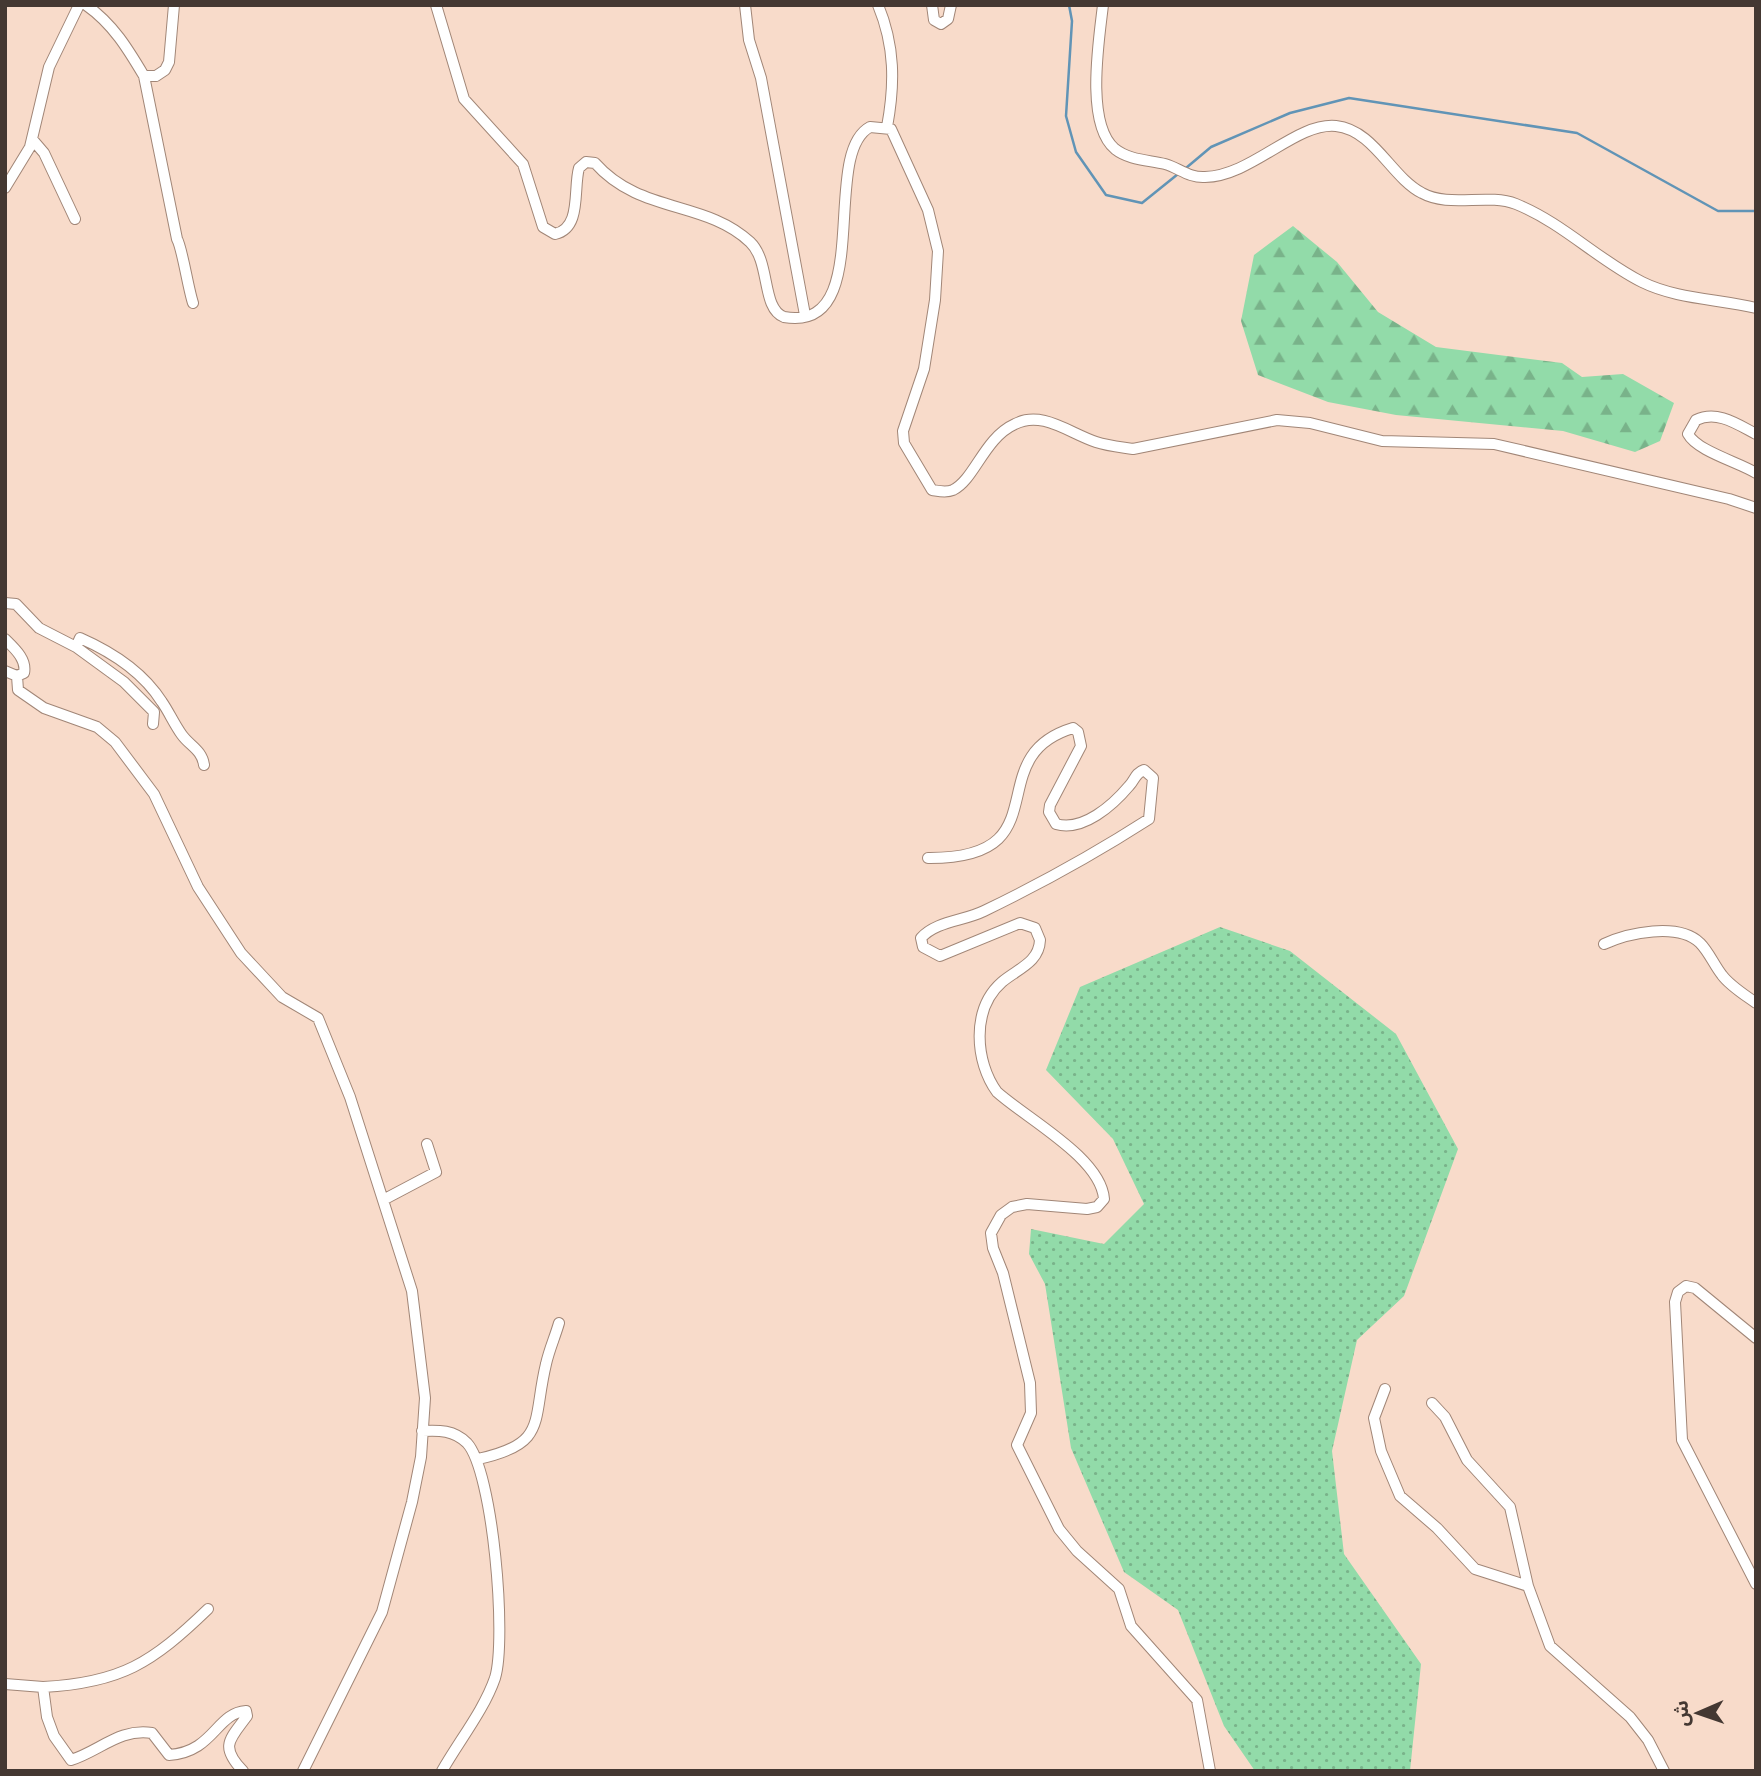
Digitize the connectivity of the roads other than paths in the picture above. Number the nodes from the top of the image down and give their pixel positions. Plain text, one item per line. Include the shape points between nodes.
1 (79, 5) edge
2 (86, 5) edge
3 (174, 5) edge
4 (436, 5) edge
5 (746, 5) edge
6 (878, 5) edge
7 (932, 5) edge
8 (951, 5) edge
9 (1103, 5) edge
10 (144, 76) junction
11 (887, 127) junction
12 (32, 139) junction
13 (5, 188) edge
14 (75, 219) dead end
15 (193, 303) dead end
16 (1756, 307) edge
17 (805, 315) junction
18 (1756, 434) edge
19 (1756, 473) edge
20 (1756, 508) edge
21 (5, 603) edge
22 (5, 639) edge
23 (76, 647) junction
24 (5, 671) edge
25 (17, 676) junction
26 (153, 724) dead end
27 (204, 765) dead end
28 (928, 858) dead end
29 (1604, 944) dead end
30 (1756, 1003) edge
31 (428, 1144) dead end
32 (383, 1200) junction
33 (559, 1323) dead end
34 (1756, 1338) edge
35 (1385, 1389) dead end
36 (1432, 1404) dead end
37 (422, 1431) junction
38 (478, 1459) junction
39 (1756, 1584) edge
40 (1528, 1586) junction
41 (208, 1609) dead end
42 (5, 1684) edge
43 (43, 1687) junction
44 (243, 1771) edge
45 (303, 1771) edge
46 (442, 1771) edge
47 (1209, 1771) edge
48 (1664, 1771) edge

1 - 12 street via 49,67
2 - 10 street via 130,50
3 - 10 street via 169,62 156,76
4 - 17 street via 464,99 523,164 540,222 548,232 561,232 571,222 579,167 595,163 631,193 733,229 762,259 775,312 790,318
5 - 17 street via 749,40 761,78
6 - 11 street via 890,34 892,57
7 - 8 street via 934,20 941,24 948,19
9 - 16 street via 1096,83 1106,139 1125,155 1193,177 1222,176 1307,132 1340,127 1362,137 1420,193 1513,203 1560,227 1650,286
10 - 15 street
11 - 17 street via 870,127 856,142 836,284 822,307
11 - 20 street via 895,133 928,210 938,251 924,369 903,431 904,443 932,490 950,492 958,486 988,444 1025,419 1046,421 1111,447 1133,449 1277,420 1310,423 1382,441 1494,444
12 - 13 street
12 - 14 street via 44,153
18 - 19 street via 1711,416 1696,420 1688,434 1697,446
21 - 23 street via 16,604 39,628
22 - 25 street via 25,667
23 - 26 street via 124,681 154,712
23 - 27 street via 80,638 136,672 157,694 183,737 200,751
24 - 25 street
25 - 32 street via 18,690 44,708 97,727 115,743 154,794 198,887 241,953 282,997 318,1018 350,1097
28 - 47 street via 967,855 995,844 1010,823 1028,759 1041,743 1065,730 1078,732 1081,746 1050,805 1056,824 1072,826 1106,809 1139,771 1144,769 1153,778 1149,819 1025,890 981,912 928,930 921,938 923,947 940,956 1020,923 1035,928 1040,940 1035,958 994,991 981,1024 980,1055 997,1092 1088,1166 1103,1185 1104,1199 1097,1208 1087,1209 1012,1207 1001,1215 991,1233 1030,1383 1031,1413 1017,1445 1059,1529 1119,1589 1131,1626 1197,1700
29 - 30 street via 1650,933 1688,937 1699,942 1723,977
31 - 32 street via 436,1172
32 - 37 street via 416,1312 424,1388
33 - 38 street via 531,1433 516,1448
34 - 39 street via 1695,1288 1686,1286 1678,1292 1682,1440
35 - 40 street via 1374,1418 1381,1451 1400,1496 1475,1569
36 - 40 street via 1467,1460 1510,1507
37 - 38 street via 444,1430 459,1437
37 - 45 street via 417,1480 382,1612
38 - 46 street via 492,1541 501,1649 491,1686
40 - 48 street via 1550,1646 1630,1717
41 - 43 street via 177,1639 134,1669 85,1684
42 - 43 street
43 - 44 street via 54,1736 71,1760 91,1754 106,1741 139,1731 152,1734 169,1755 183,1754 201,1746 219,1726 246,1711 228,1745

